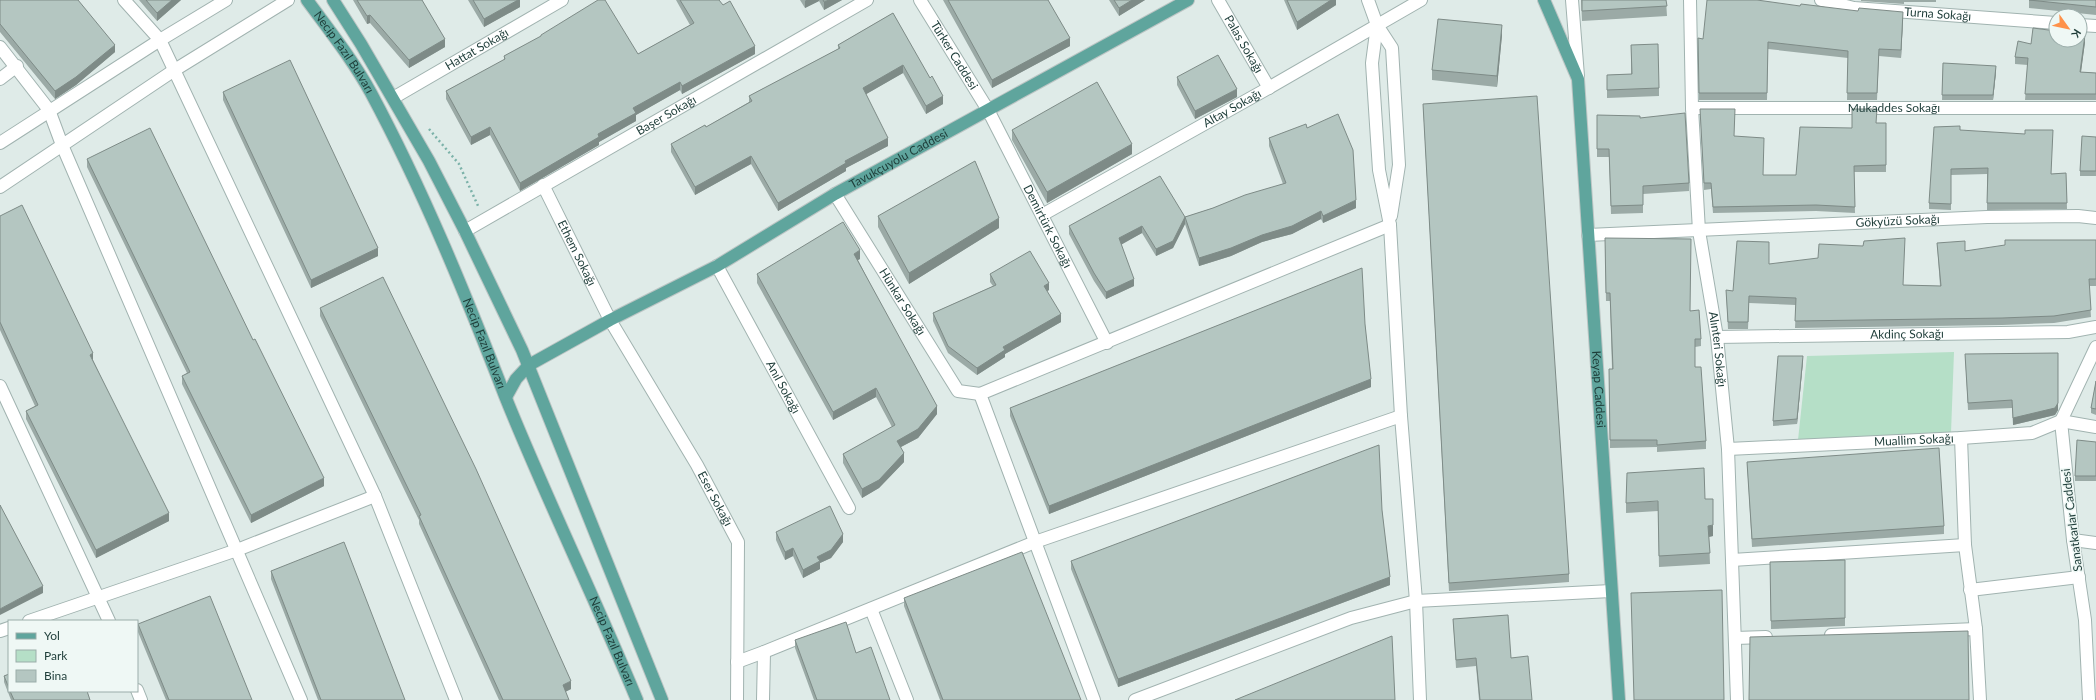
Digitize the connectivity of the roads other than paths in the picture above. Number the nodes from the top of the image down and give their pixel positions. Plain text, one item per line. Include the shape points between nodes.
1 (124, 0) edge
2 (226, 0) edge
3 (288, 0) edge
4 (307, 0) edge
5 (334, 0) edge
6 (562, 0) edge
7 (867, 0) edge
8 (920, 0) edge
9 (1188, 0) edge
10 (1218, 0) edge
11 (1368, 0) edge
12 (1421, 0) edge
13 (1544, 0) edge
14 (1572, 0) edge
15 (1690, 0) edge
16 (1821, 0) edge
17 (1854, 4) edge
18 (2048, 22) edge
19 (1377, 25) junction
20 (160, 40) junction
21 (0, 46) edge
22 (17, 66) junction
23 (173, 71) junction
24 (0, 79) edge
25 (1578, 79) junction
26 (1269, 88) junction
27 (393, 98) junction
28 (1692, 108) junction
29 (2096, 108) edge
30 (49, 110) junction
31 (988, 110) junction
32 (0, 143) edge
33 (62, 145) junction
34 (543, 185) junction
35 (0, 186) edge
36 (835, 194) junction
37 (1042, 215) junction
38 (2096, 218) edge
39 (1390, 225) junction
40 (465, 230) junction
41 (1699, 231) junction
42 (1588, 235) junction
43 (717, 266) junction
44 (610, 320) junction
45 (2096, 328) edge
46 (1717, 337) junction
47 (1107, 343) junction
48 (2096, 347) edge
49 (529, 365) junction
50 (0, 386) edge
51 (980, 394) junction
52 (506, 396) junction
53 (1401, 416) junction
54 (2061, 421) junction
55 (2096, 428) edge
56 (1961, 438) junction
57 (1728, 449) junction
58 (375, 496) junction
59 (849, 508) dead end
60 (2073, 540) junction
61 (1035, 542) junction
62 (2096, 543) edge
63 (1965, 545) junction
64 (237, 550) junction
65 (1732, 560) junction
66 (2079, 577) junction
67 (1970, 590) junction
68 (1611, 591) junction
69 (99, 596) junction
70 (1416, 601) junction
71 (871, 609) junction
72 (32, 620) edge
73 (109, 620) edge
74 (2090, 622) edge
75 (1976, 629) junction
76 (1821, 635) edge
77 (1774, 637) edge
78 (1735, 638) junction
79 (764, 652) junction
80 (737, 662) junction
81 (301, 700) edge
82 (456, 700) edge
83 (637, 700) edge
84 (662, 700) edge
85 (737, 700) edge
86 (763, 700) edge
87 (907, 700) edge
88 (1094, 700) edge
89 (1135, 700) edge
90 (1420, 700) edge
91 (1619, 700) edge
92 (1737, 700) edge
93 (1980, 700) edge
94 (2089, 700) edge

1 - 20 street
2 - 20 street
3 - 23 street
4 - 52 main road, Necip Fazıl Bulvarı via 370,92 426,205
5 - 27 main road, Necip Fazıl Bulvarı
6 - 27 street, Hattat Sokağı
7 - 34 street, Başer Sokağı
8 - 31 street, Türker Caddesi
9 - 31 main road, Tavukçuyolu Caddesi
10 - 26 street, Palas Sokağı
11 - 19 street
12 - 19 street, Altay Sokağı
13 - 25 main road, Keyap Caddesi
14 - 25 street, Keyap Caddesi
15 - 28 street, Alınteri Sokağı
16 - 17 street, Turna Sokağı
17 - 18 street, Turna Sokağı
19 - 26 street, Altay Sokağı
19 - 39 street via 1372,63 1379,170
19 - 39 street via 1392,48 1393,56 1399,165
20 - 23 street
20 - 30 street
21 - 22 street
22 - 24 street
22 - 30 street
23 - 33 street
23 - 58 street
25 - 42 main road, Keyap Caddesi
26 - 37 street, Altay Sokağı
27 - 40 main road, Necip Fazıl Bulvarı
28 - 29 street, Mukaddes Sokağı
28 - 41 street, Alınteri Sokağı
30 - 32 street
30 - 33 street
31 - 36 main road, Tavukçuyolu Caddesi
31 - 37 street, Demirtürk Sokağı
33 - 35 street
33 - 64 street
34 - 40 street, Başer Sokağı
34 - 44 street, Ethem Sokağı
36 - 43 main road, Tavukçuyolu Caddesi
36 - 51 street, Hünkar Sokağı via 958,392
37 - 47 street, Demirtürk Sokağı
38 - 41 street, Gökyüzü Sokağı via 1987,217
39 - 47 street
39 - 53 street
40 - 49 main road, Necip Fazıl Bulvarı
41 - 42 street, Gökyüzü Sokağı
41 - 46 street, Alınteri Sokağı
42 - 68 main road, Keyap Caddesi
43 - 44 main road, Tavukçuyolu Caddesi
43 - 59 street, Anıl Sokağı
44 - 49 main road, Tavukçuyolu Caddesi
44 - 80 street, Eser Sokağı via 697,465 738,542
45 - 46 street, Akdinç Sokağı via 2068,332
46 - 57 street, Alınteri Sokağı
47 - 51 street
48 - 54 street
49 - 52 main road, Tavukçuyolu Caddesi via 516,379
49 - 84 main road, Necip Fazıl Bulvarı
50 - 69 street
51 - 61 street
52 - 83 main road, Necip Fazıl Bulvarı
53 - 61 street
53 - 70 street
54 - 55 street
54 - 56 street, Muallim Sokağı via 2032,433
54 - 60 street, Sanatkarlar Caddesi
56 - 57 street, Muallim Sokağı
56 - 63 street
57 - 65 street, Alınteri Sokağı
58 - 64 street
58 - 82 street
60 - 62 street
60 - 66 street, Sanatkarlar Caddesi
61 - 71 street
61 - 88 street
63 - 65 street
63 - 67 street
64 - 69 street
64 - 81 street
65 - 78 street, Alınteri Sokağı
66 - 67 street
66 - 74 street, Sanatkarlar Caddesi
67 - 75 street
68 - 70 street
68 - 91 main road, Keyap Caddesi
69 - 72 street
69 - 73 street
70 - 89 street via 1351,618
70 - 90 street
71 - 79 street
71 - 87 street
74 - 94 street, Sanatkarlar Caddesi
75 - 76 street
75 - 93 street
77 - 78 street
78 - 92 street, Alınteri Sokağı
79 - 80 street
79 - 86 street
80 - 85 street, Eser Sokağı

